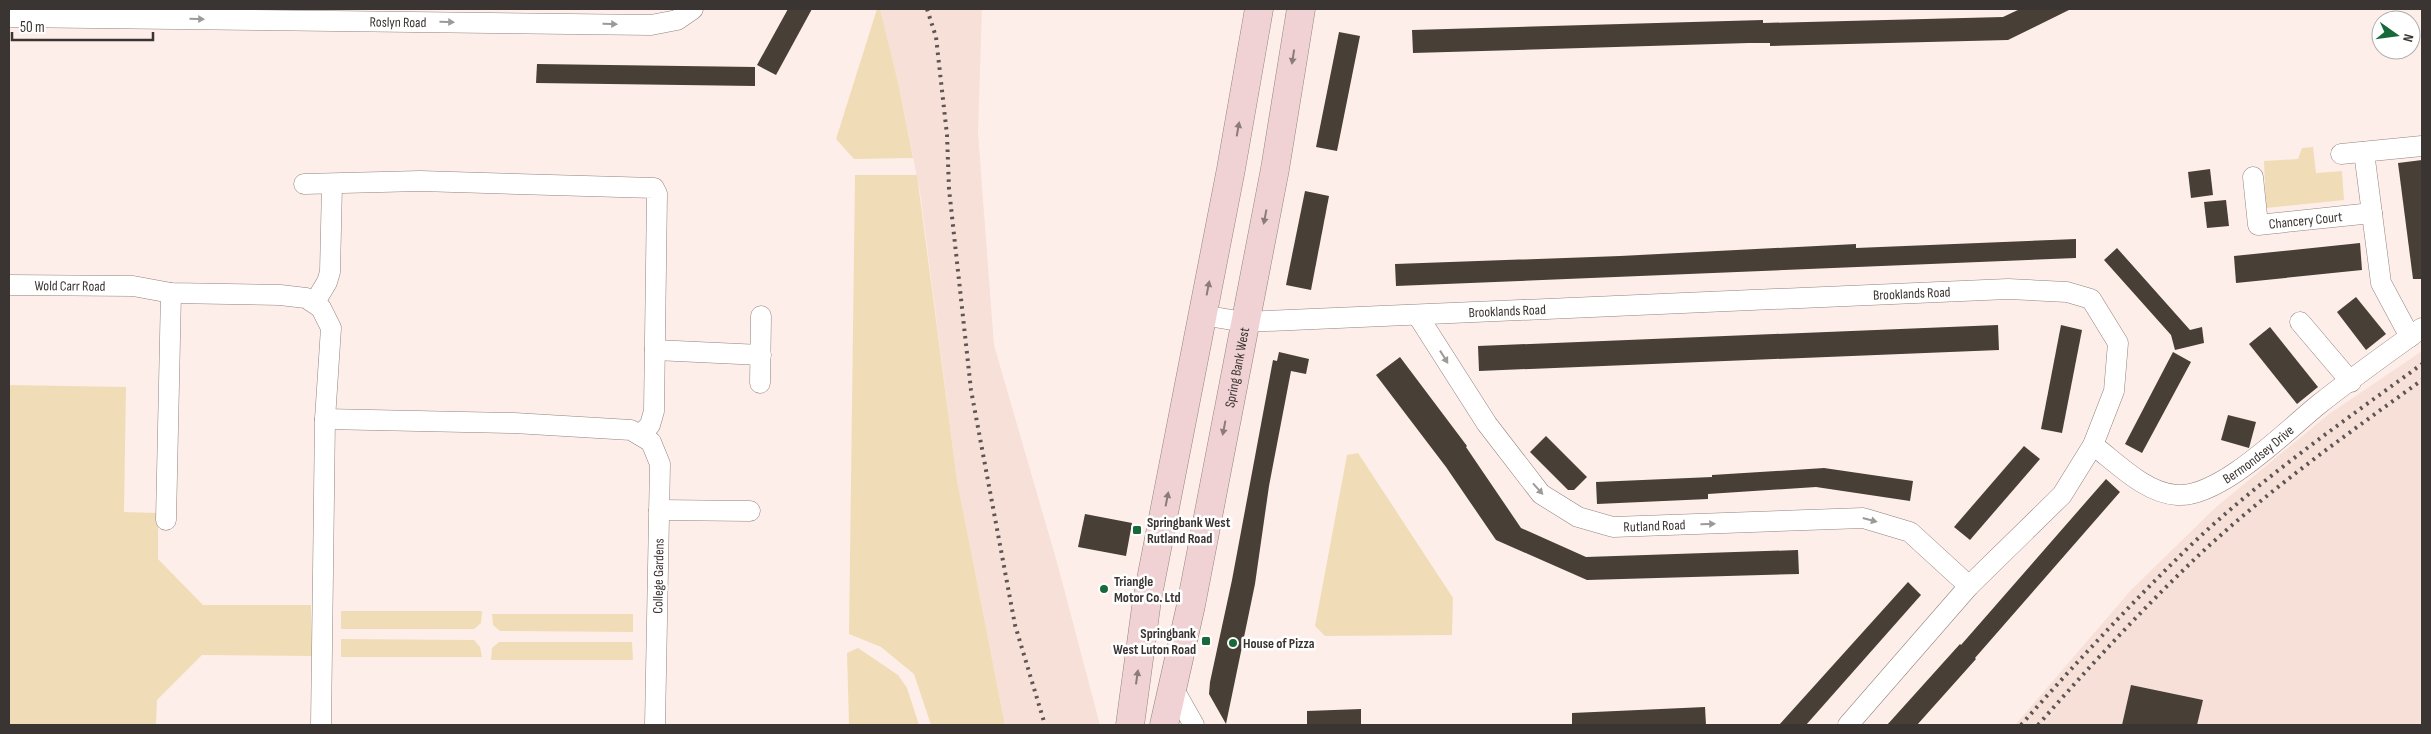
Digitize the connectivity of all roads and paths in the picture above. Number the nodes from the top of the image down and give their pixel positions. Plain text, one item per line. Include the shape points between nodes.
1 (693, 9) edge
2 (1257, 9) edge
3 (1301, 9) edge
4 (9, 17) edge
5 (2422, 146) edge
6 (2364, 152) junction
7 (2341, 154) dead end
8 (2254, 177) dead end
9 (304, 184) dead end
10 (332, 184) junction
11 (2372, 213) junction
12 (9, 285) edge
13 (172, 293) junction
14 (315, 302) junction
15 (1202, 315) junction
16 (761, 316) dead end
17 (1418, 316) junction
18 (1244, 322) junction
19 (2300, 322) dead end
20 (2416, 332) edge
21 (655, 350) junction
22 (761, 355) junction
23 (2351, 382) junction
24 (760, 383) dead end
25 (326, 419) junction
26 (640, 435) junction
27 (2093, 445) junction
28 (659, 510) junction
29 (750, 511) dead end
30 (166, 520) dead end
31 (1969, 586) junction
32 (1172, 688) junction
33 (321, 725) edge
34 (655, 725) edge
35 (1130, 725) edge
36 (1164, 725) edge
37 (1194, 725) edge
38 (1848, 725) edge

4 -> 1 street, Roslyn Road via 651,25 678,20
15 -> 2 street
3 -> 18 street, Spring Bank West via 1275,168
5 - 6 street
6 - 7 street
6 - 11 street, Bermondsey Drive
8 - 11 street, Chancery Court via 2258,225
9 - 10 street
10 - 14 street via 330,272
10 - 21 street via 420,181 654,188 657,194
11 - 20 street, Bermondsey Drive via 2381,283
12 - 13 street, Wold Carr Road via 133,286
13 - 14 street, Wold Carr Road via 280,295
13 - 30 street
14 - 25 street via 328,317 331,328
15 - 18 street, Brooklands Road
35 -> 15 street via 1147,600
16 - 22 street
17 - 18 street, Brooklands Road via 1365,315
17 - 27 street, Brooklands Road via 2008,289 2067,292 2090,299 2118,343 2114,391
17 -> 31 street, Rutland Road via 1487,424 1541,494 1578,517 1613,526 1863,518 1910,532
18 -> 32 street, Spring Bank West via 1191,605
19 - 23 street
20 - 23 street, Bermondsey Drive
21 - 22 street
21 - 26 street via 654,411 650,425
22 - 24 street
23 - 27 street, Bermondsey Drive via 2319,404 2250,462 2213,486 2191,494 2176,495 2148,487
25 - 26 street via 514,423 631,430
25 - 33 street
26 - 28 street, College Gardens via 650,442 660,464
27 - 31 street, Brooklands Road via 2062,496
28 - 29 street
28 - 34 street, College Gardens
31 - 38 street, Brooklands Road
32 - 36 street, Spring Bank West
32 - 37 street

